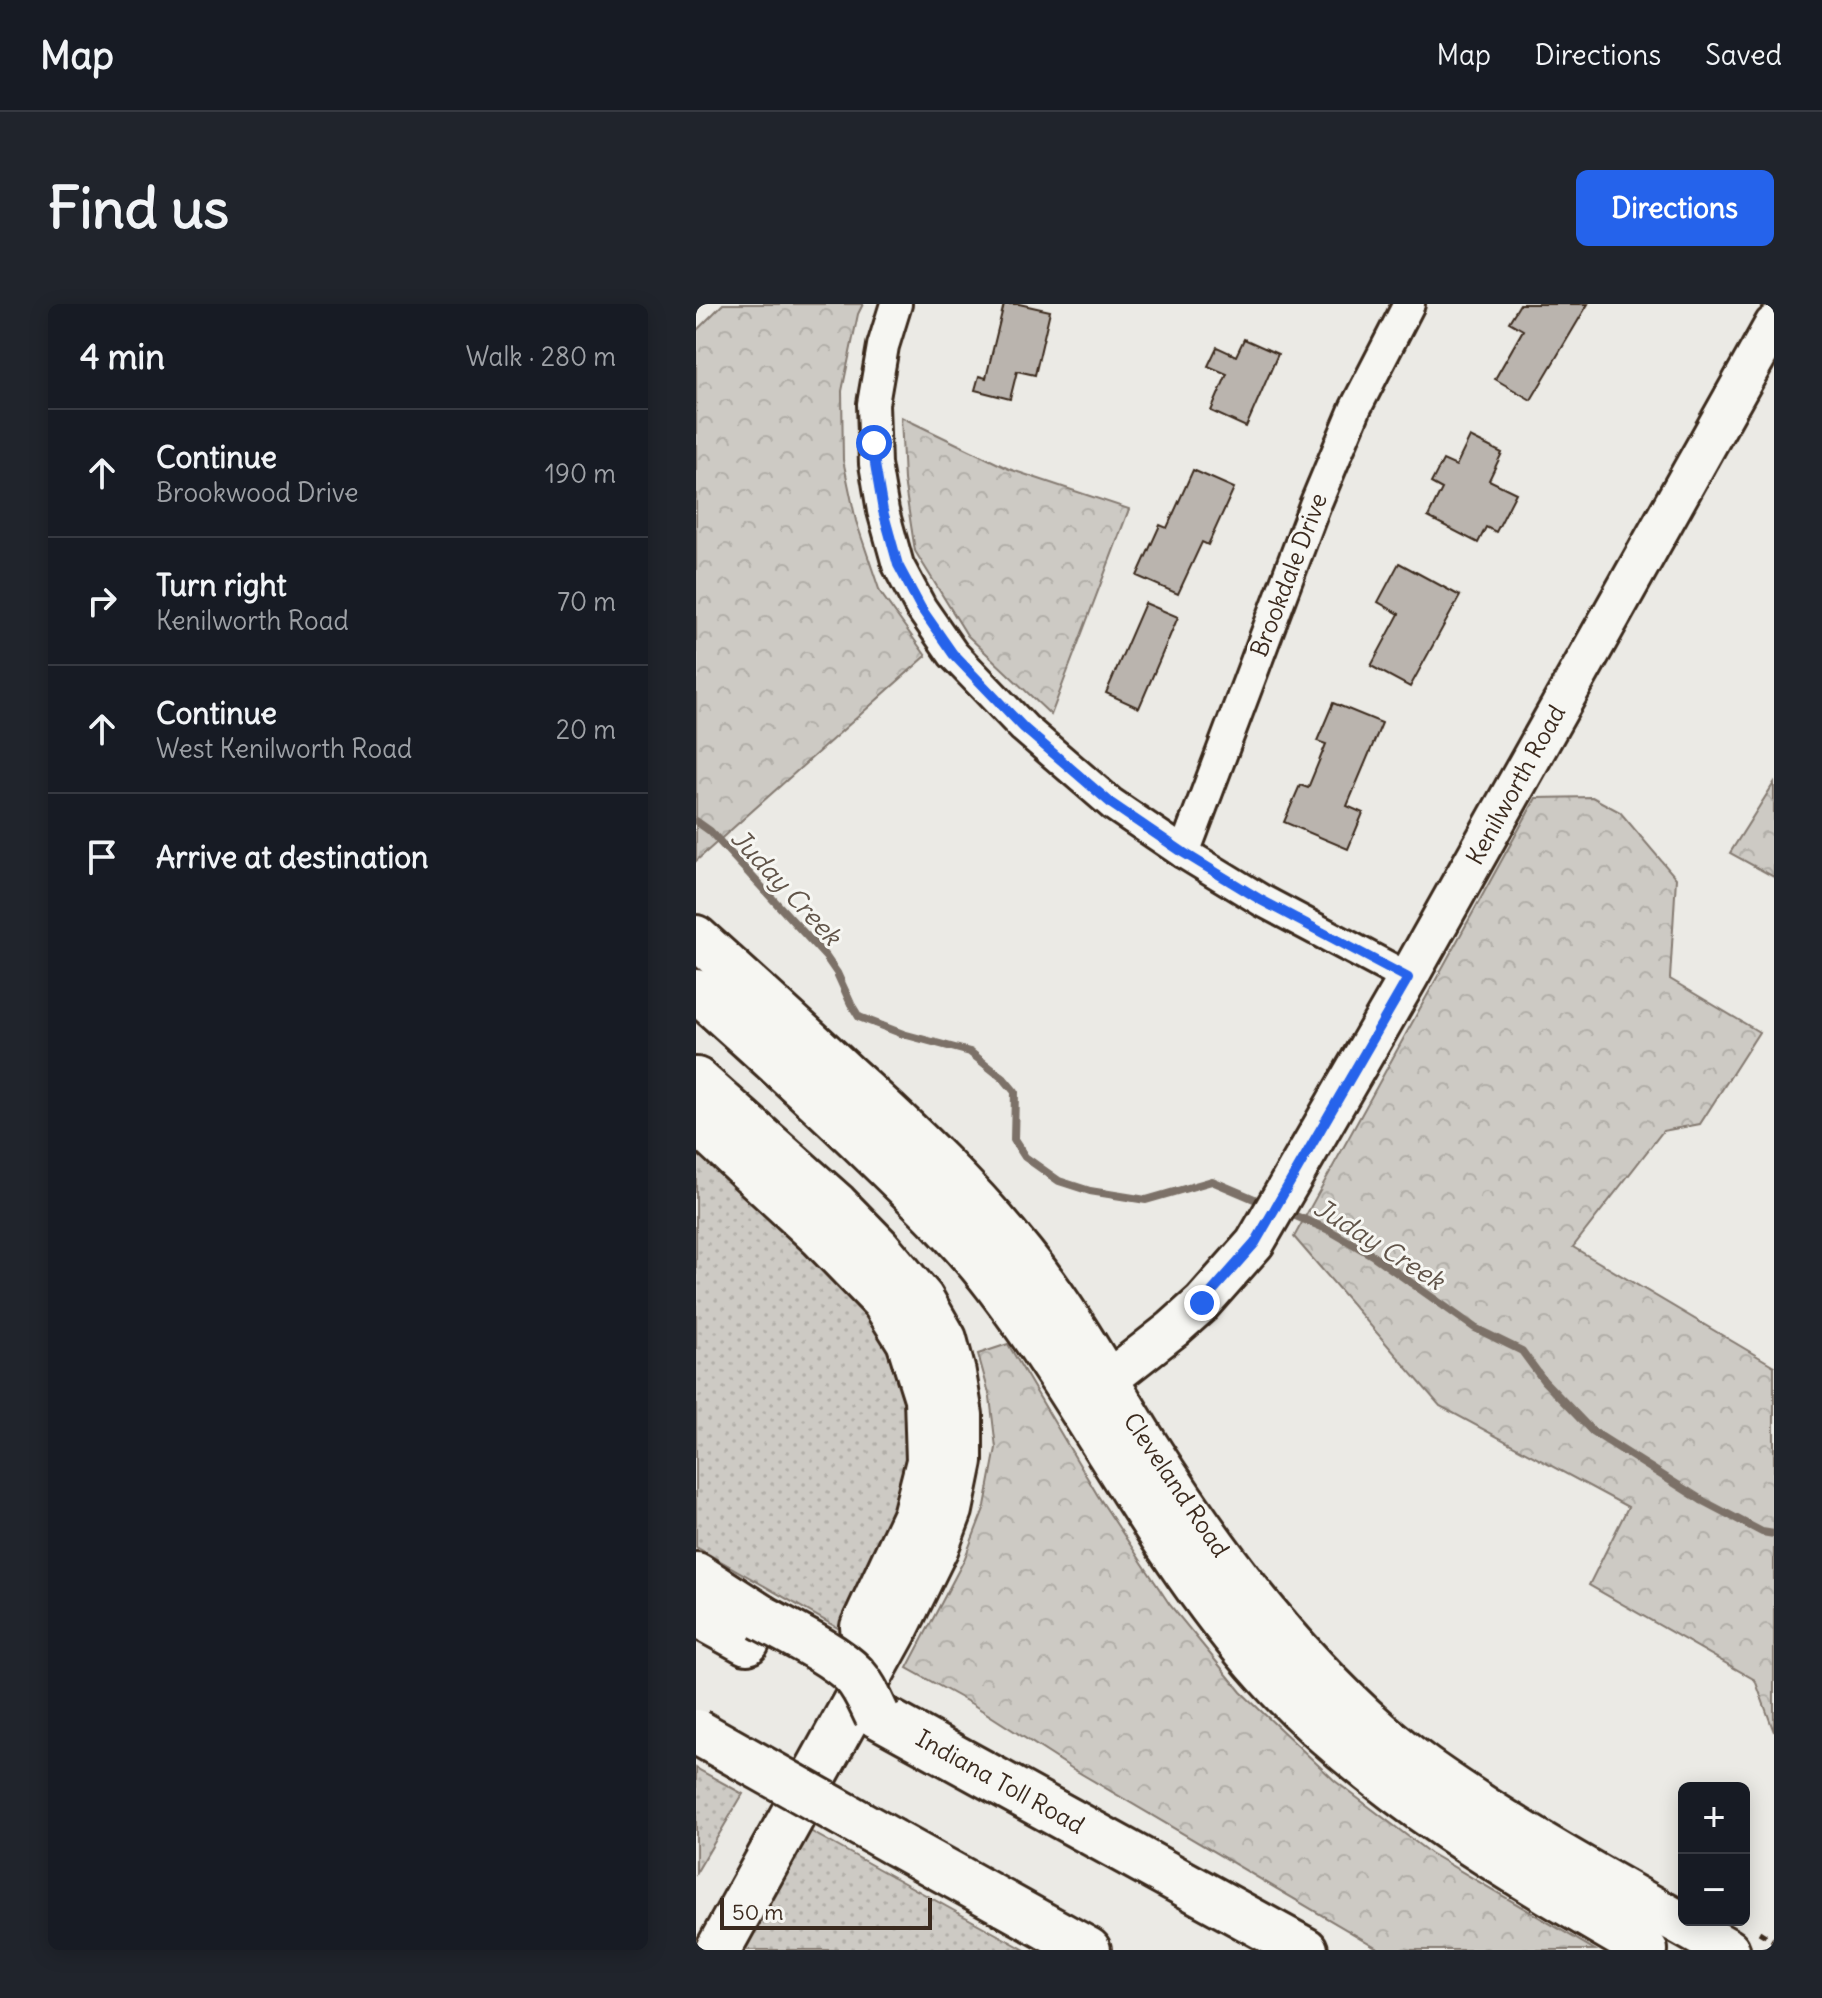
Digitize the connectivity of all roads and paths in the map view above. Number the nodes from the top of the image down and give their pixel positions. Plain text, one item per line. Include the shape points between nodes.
1 (896, 304) edge
2 (1409, 304) edge
3 (1774, 325) edge
4 (1184, 853) junction
5 (696, 937) edge
6 (1408, 978) junction
7 (696, 991) edge
8 (696, 1080) edge
9 (696, 1120) edge
10 (1108, 1380) junction
11 (696, 1575) edge
12 (696, 1614) edge
13 (754, 1630) junction
14 (696, 1732) edge
15 (696, 1930) edge
16 (718, 1950) edge
17 (1088, 1950) edge
18 (1305, 1950) edge
19 (1646, 1950) edge
20 (1728, 1950) edge

1 - 4 street via 873,404 875,464 898,565 953,654 1024,728 1112,804
2 - 4 street, Brookdale Drive via 1356,407 1315,505
3 - 6 street, Kenilworth Road
4 - 6 street
5 - 10 main road, Cleveland Road via 964,1187 1024,1256
6 - 10 street, Kenilworth Road via 1255,1243 1202,1303
7 - 19 main road, Cleveland Road via 873,1154 993,1281 1043,1350 1160,1538 1278,1688 1354,1759 1433,1820
8 - 16 highway via 836,1205 921,1299 944,1339 960,1415 960,1461 936,1547
9 - 15 highway via 884,1301 909,1341 927,1398 929,1461 915,1516 873,1608
10 - 20 main road, Cleveland Road via 1184,1503 1247,1589 1305,1659 1381,1733 1524,1833
11 - 13 highway
12 - 13 highway
13 - 18 highway, Indiana Toll Road, bridge via 837,1661 865,1689 877,1715
14 - 17 highway, bridge

